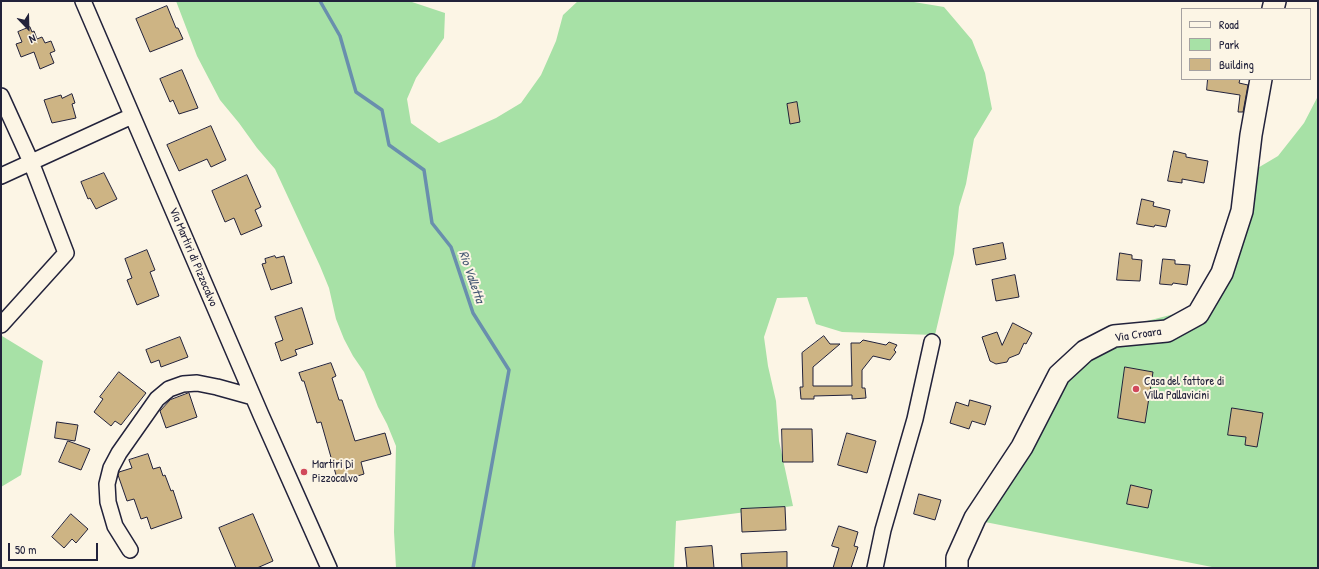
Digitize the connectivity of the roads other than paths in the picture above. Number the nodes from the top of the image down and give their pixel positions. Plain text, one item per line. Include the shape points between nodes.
1 (83, 1) edge
2 (1261, 80) edge
3 (1, 96) edge
4 (132, 116) junction
5 (31, 162) junction
6 (1, 176) edge
7 (1, 325) edge
8 (932, 342) dead end
9 (253, 397) junction
10 (130, 550) dead end
11 (329, 568) edge
12 (875, 568) edge
13 (957, 568) edge

1 - 4 street, Via Martiri di Pizzocalvo
2 - 13 street, Via Croara via 1242,211 1222,273 1198,314 1167,331 1114,336 1085,351 1060,376 1022,447 975,518 957,558
3 - 5 street
4 - 5 street
4 - 9 street, Via Martiri di Pizzocalvo
5 - 6 street
5 - 7 street via 66,253
8 - 12 street via 915,419 883,530
9 - 10 street via 197,383 169,389 157,399 119,453 111,468 107,484 108,502 115,526
9 - 11 street, Via Martiri di Pizzocalvo

